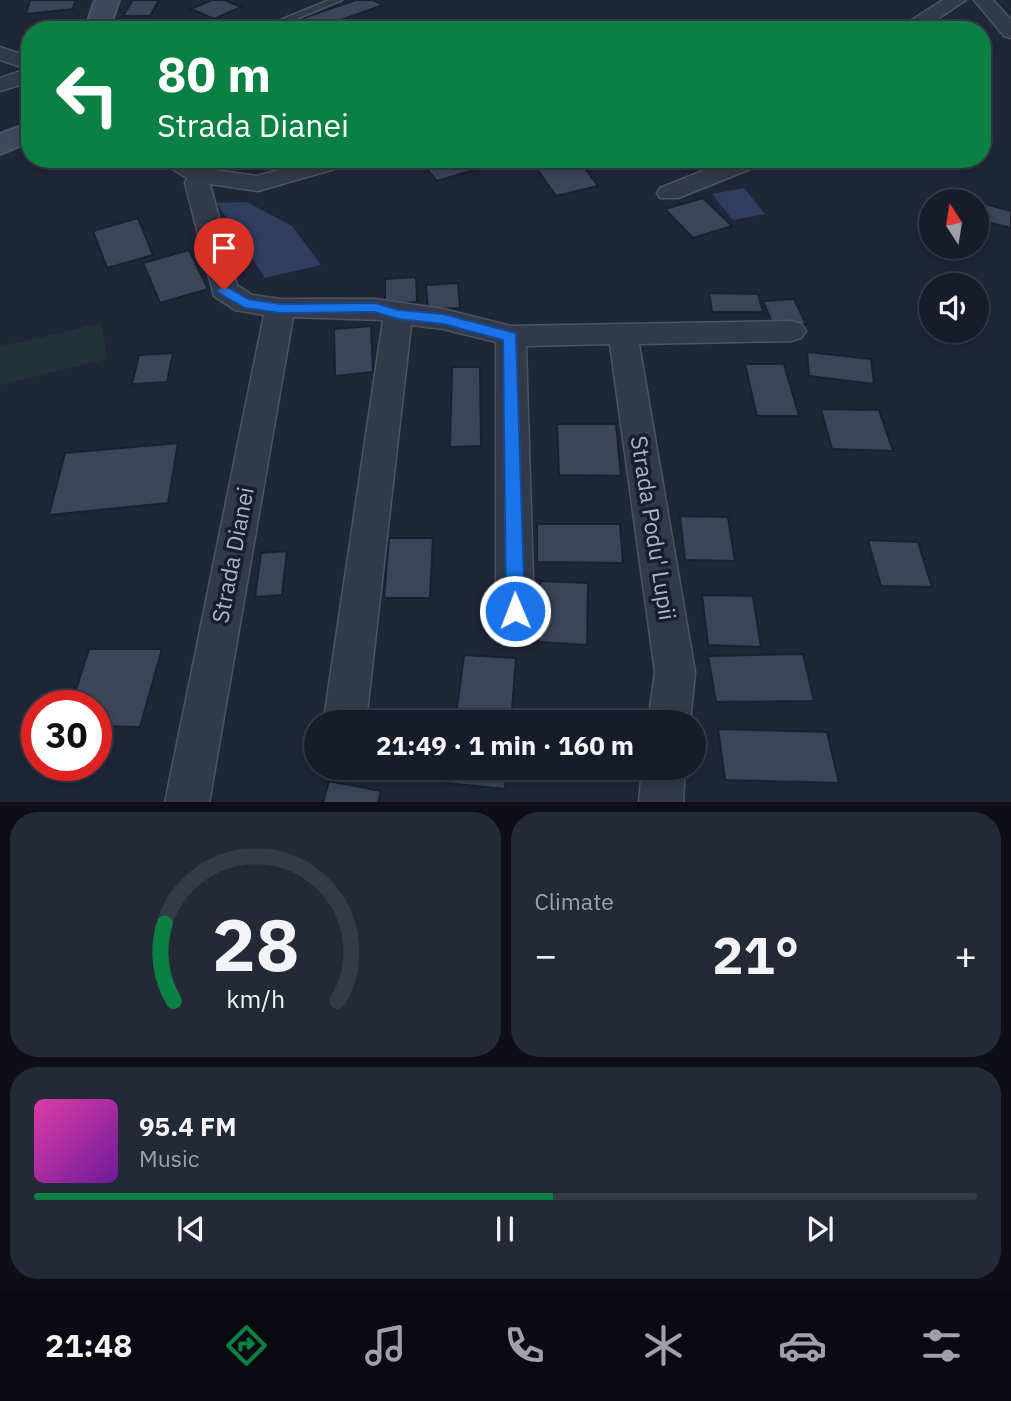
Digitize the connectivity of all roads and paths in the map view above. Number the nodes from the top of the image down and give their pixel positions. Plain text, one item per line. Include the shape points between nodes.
1 (107, 0) edge
2 (337, 0) edge
3 (957, 0) edge
4 (983, 0) edge
5 (100, 21) edge
6 (284, 21) edge
7 (921, 21) edge
8 (1011, 32) edge
9 (0, 53) edge
10 (21, 61) edge
11 (21, 78) edge
12 (0, 85) edge
13 (21, 135) edge
14 (0, 145) edge
15 (187, 168) edge
16 (313, 168) edge
17 (732, 168) edge
18 (201, 175) junction
19 (669, 193) dead end
20 (280, 308) junction
21 (398, 314) junction
22 (790, 331) dead end
23 (622, 333) junction
24 (511, 336) junction
25 (515, 611) dead end
26 (346, 710) edge
27 (671, 710) edge
28 (663, 780) edge
29 (187, 802) edge
30 (660, 802) edge

1 - 5 main road
2 - 6 lane
3 - 7 street
4 - 8 street
9 - 10 street
11 - 12 street
13 - 14 main road
15 - 18 street
16 - 18 street via 258,184
17 - 19 street
18 - 20 street via 197,183 224,290 245,303
20 - 21 street via 375,307
20 - 29 street, Strada Dianei
21 - 24 street via 443,319
21 - 26 street
22 - 23 street
23 - 24 street
23 - 27 street, Strada Podu' Lupii via 675,672
24 - 25 street
28 - 30 street

